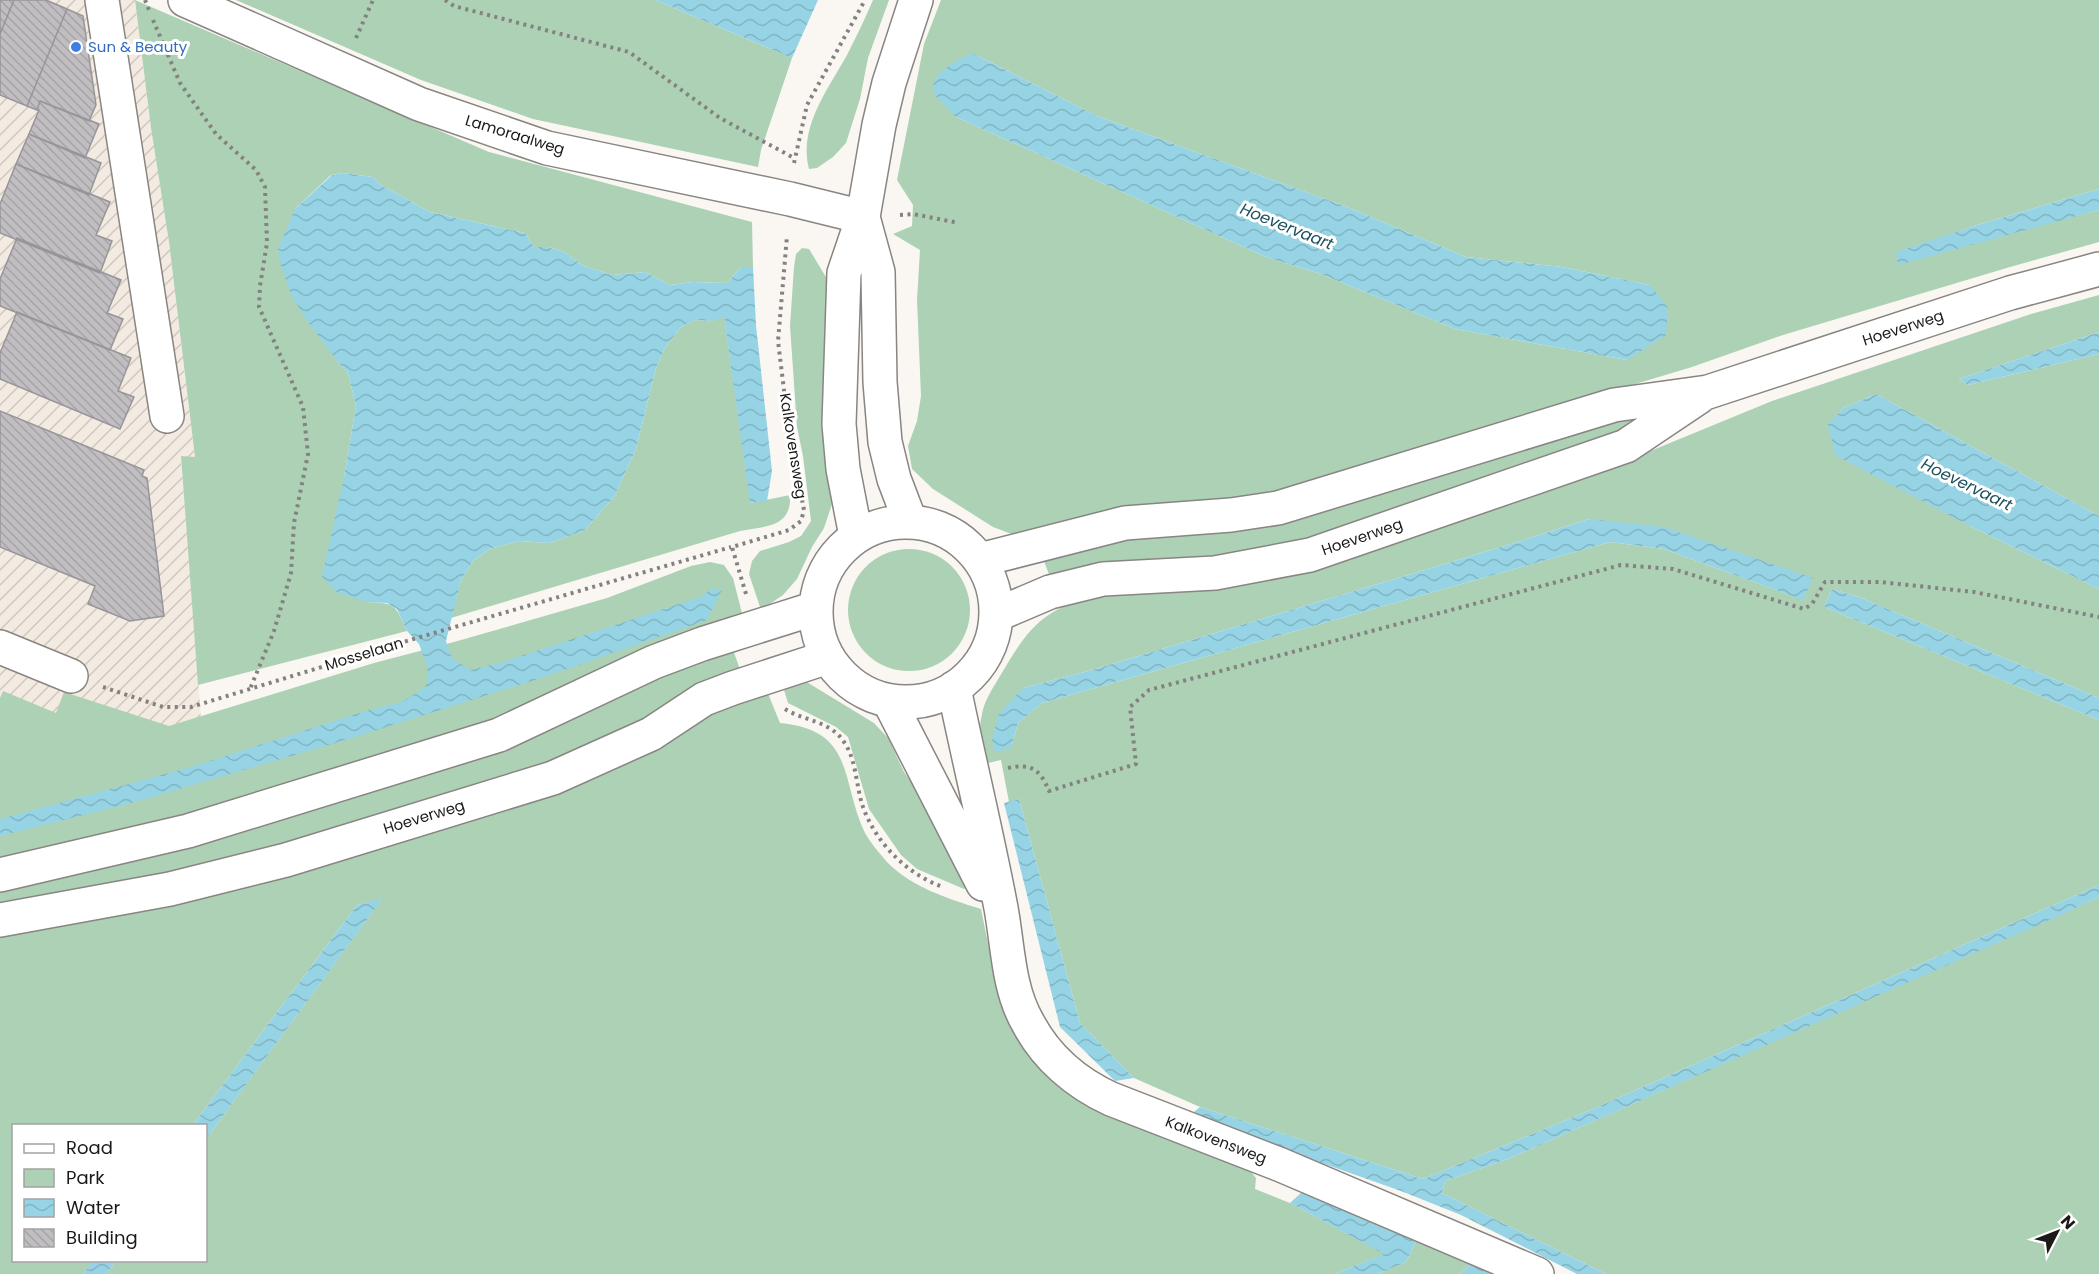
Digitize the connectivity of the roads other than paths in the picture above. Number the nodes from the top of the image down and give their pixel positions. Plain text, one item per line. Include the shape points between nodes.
1 (102, 0) edge
2 (185, 0) edge
3 (916, 0) edge
4 (863, 217) junction
5 (2099, 269) edge
6 (1708, 392) junction
7 (167, 416) dead end
8 (910, 521) junction
9 (856, 536) junction
10 (980, 560) junction
11 (816, 609) junction
12 (996, 615) junction
13 (0, 647) edge
14 (828, 657) junction
15 (71, 676) road end
16 (954, 688) junction
17 (889, 701) junction
18 (0, 875) edge
19 (1001, 906) junction
20 (0, 920) edge
21 (1537, 1274) edge

1 - 7 main road
2 - 4 main road, Lamoraalweg via 419,104 547,148
3 - 4 main road via 884,104
4 - 8 main road via 878,272 885,442
4 - 9 main road via 844,273 839,424
5 - 6 main road, Hoeverweg via 2010,293
6 - 10 main road, Hoeverweg via 1614,405 1278,508 1125,523
6 - 12 main road, Hoeverweg via 1626,446 1310,555 1215,573 1103,579 1050,592
8 - 9 main road via 882,525
8 - 10 main road via 937,527 961,540
9 - 11 main road via 835,555 821,580
10 - 12 main road via 992,586
11 - 14 main road via 818,634
11 - 18 main road via 654,662 500,735 188,831
12 - 16 main road via 990,644 975,669
13 - 15 main road
14 - 17 main road via 844,677 865,692
14 - 20 main road, Hoeverweg via 704,699 651,734 553,778 286,860 170,889
16 - 17 main road via 933,698
16 - 19 main road, Kalkovensweg
17 - 19 main road via 981,882
19 - 21 main road, Kalkovensweg via 1016,994 1028,1024 1056,1062 1092,1090

